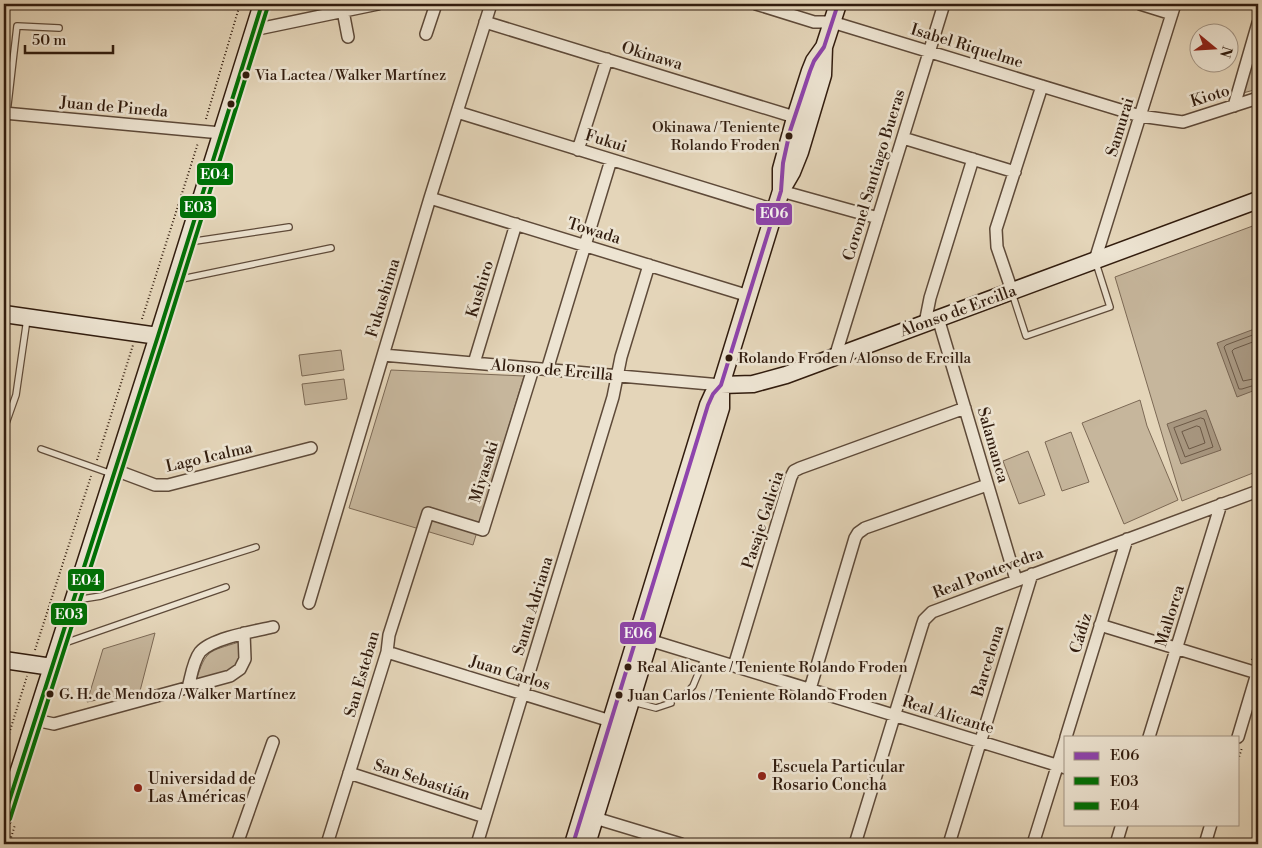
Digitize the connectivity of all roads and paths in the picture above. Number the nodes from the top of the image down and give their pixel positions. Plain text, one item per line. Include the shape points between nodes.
1 (240, 4) edge
2 (262, 4) edge
3 (378, 4) edge
4 (436, 4) edge
5 (491, 4) edge
6 (756, 4) edge
7 (838, 4) edge
8 (944, 4) edge
9 (1140, 4) edge
10 (362, 5) edge
11 (1174, 9) edge
12 (343, 11) junction
13 (485, 22) junction
14 (832, 22) junction
15 (1258, 23) edge
16 (59, 28) dead end
17 (254, 30) junction
18 (426, 34) dead end
19 (348, 37) dead end
20 (930, 52) junction
21 (607, 59) junction
22 (1042, 86) junction
23 (1258, 98) edge
24 (1234, 106) junction
25 (457, 112) junction
26 (5, 113) edge
27 (1140, 116) junction
28 (802, 119) junction
29 (202, 132) junction
30 (221, 133) junction
31 (903, 138) junction
32 (578, 150) junction
33 (973, 159) junction
34 (611, 160) junction
35 (1015, 172) junction
36 (781, 191) junction
37 (430, 198) junction
38 (1258, 200) edge
39 (775, 210) junction
40 (878, 218) junction
41 (516, 224) junction
42 (289, 227) dead end
43 (187, 242) junction
44 (585, 245) junction
45 (330, 248) dead end
46 (1095, 260) junction
47 (648, 265) junction
48 (175, 280) junction
49 (1012, 291) junction
50 (749, 296) junction
51 (4, 314) edge
52 (27, 317) junction
53 (931, 321) junction
54 (137, 333) junction
55 (158, 336) junction
56 (383, 355) junction
57 (835, 357) junction
58 (474, 363) junction
59 (532, 369) junction
60 (547, 370) junction
61 (617, 376) junction
62 (721, 385) junction
63 (965, 408) junction
64 (4, 429) edge
65 (311, 448) dead end
66 (42, 449) dead end
67 (94, 468) junction
68 (114, 472) junction
69 (988, 485) junction
70 (1258, 491) edge
71 (1221, 504) junction
72 (428, 513) joint
73 (1127, 539) junction
74 (256, 547) dead end
75 (1032, 574) junction
76 (1016, 580) junction
77 (226, 588) dead end
78 (73, 601) junction
79 (309, 603) dead end
80 (1100, 625) junction
81 (273, 627) dead end
82 (244, 633) junction
83 (649, 640) junction
84 (59, 645) junction
85 (1177, 648) junction
86 (387, 652) junction
87 (705, 657) junction
88 (4, 660) edge
89 (31, 664) junction
90 (734, 666) junction
91 (52, 667) junction
92 (1258, 671) edge
93 (188, 688) junction
94 (810, 689) junction
95 (523, 694) junction
96 (685, 695) dead end
97 (631, 702) junction
98 (671, 703) dead end
99 (894, 715) junction
100 (35, 720) junction
101 (617, 723) junction
102 (1067, 736) edge
103 (1149, 736) edge
104 (1238, 736) edge
105 (273, 742) dead end
106 (981, 742) junction
107 (4, 750) edge
108 (1064, 752) edge
109 (1062, 766) edge
110 (349, 774) junction
111 (4, 815) edge
112 (485, 817) junction
113 (595, 818) junction
114 (1121, 826) edge
115 (1210, 826) edge
116 (238, 844) edge
117 (328, 844) edge
118 (477, 844) edge
119 (573, 844) edge
120 (587, 844) edge
121 (681, 844) edge
122 (855, 844) edge
123 (949, 844) edge
124 (1033, 844) edge
125 (1116, 844) edge
126 (1205, 844) edge

1 - 29 path
2 - 17 street
3 - 10 street
4 - 18 street
5 - 13 street, Fukushima
6 - 14 street, Isabel Riquelme via 814,22
7 - 14 street
8 - 20 street, Coronel Santiago Bueras
9 - 11 street
10 - 12 street
11 - 27 street, Samurai
12 - 17 street
12 - 19 street
13 - 21 street, Okinawa
13 - 25 street, Fukushima
14 - 20 street, Isabel Riquelme
14 - 28 street via 824,47 810,71
15 - 24 street
16 - 26 lane via 17,26
17 - 30 street
20 - 22 street, Isabel Riquelme
20 - 31 street, Coronel Santiago Bueras
21 - 28 street, Okinawa
21 - 32 street
22 - 27 street, Isabel Riquelme
22 - 35 street
23 - 24 street, Kioto
24 - 27 street, Kioto via 1183,122
25 - 32 street, Fukui
25 - 37 street, Fukushima
26 - 29 street, Juan de Pineda
27 - 46 street, Samurai
28 - 36 street via 781,169
29 - 30 street, Juan de Pineda
29 - 54 path
30 - 43 street
31 - 33 street
31 - 40 street, Coronel Santiago Bueras
32 - 34 street, Fukui
33 - 35 street
33 - 53 street via 930,298
34 - 39 street, Fukui
34 - 44 street
35 - 49 street via 996,235 998,253
36 - 39 street
36 - 40 street
37 - 41 street, Towada
37 - 56 street, Fukushima
38 - 46 street, Alonso de Ercilla
39 - 50 street
40 - 57 street, Coronel Santiago Bueras
41 - 44 street, Towada
41 - 58 street, Kushiro
42 - 43 lane
43 - 48 street
44 - 47 street, Towada
44 - 60 street
45 - 48 lane
46 - 49 street, Alonso de Ercilla
46 - 49 lane via 1110,307 1026,336
47 - 50 street, Towada
47 - 61 street, Santa Adriana
48 - 55 street
49 - 53 street, Alonso de Ercilla
50 - 62 street
51 - 52 street
52 - 54 street
52 - 64 lane via 16,394
53 - 57 street, Alonso de Ercilla
53 - 63 street, Salamanca
54 - 55 street
54 - 67 path
55 - 68 street
56 - 58 street, Alonso de Ercilla
56 - 79 street, Fukushima
57 - 62 street, Alonso de Ercilla via 764,382
58 - 59 street, Alonso de Ercilla
59 - 60 street, Alonso de Ercilla
59 - 72 street, Miyasaki via 483,530
60 - 61 street, Alonso de Ercilla
61 - 62 street, Alonso de Ercilla
61 - 95 street, Santa Adriana
62 - 83 street via 721,408
62 - 101 street via 708,405
63 - 69 street, Salamanca
63 - 90 street, Pasaje Galicia via 794,471
65 - 68 street, Lago Icalma via 168,485 155,485
66 - 67 lane
67 - 68 lane
67 - 89 path
68 - 78 street
69 - 76 street, Salamanca
69 - 94 street via 858,532
70 - 71 street, Real Pontevedra
71 - 73 street, Real Pontevedra
71 - 85 street, Mallorca
72 - 86 street, San Esteban via 389,635
73 - 75 street, Real Pontevedra
73 - 80 street, Cádiz
74 - 78 lane via 101,596
75 - 76 street, Real Pontevedra
75 - 106 street, Barcelona
76 - 99 street, Real Pontevedra via 928,615
77 - 84 lane
78 - 84 street
80 - 85 street
80 - 102 street, Cádiz
81 - 82 street
82 - 93 street via 210,644 200,652
82 - 93 street via 245,659 240,670
83 - 87 street, Real Alicante
83 - 97 street
84 - 91 street
85 - 92 street
85 - 103 street, Mallorca
86 - 95 street, Juan Carlos
86 - 110 street, San Esteban
87 - 90 street, Real Alicante
87 - 96 lane via 693,686
88 - 89 street
89 - 91 street
89 - 107 path
90 - 94 street, Real Alicante
91 - 100 street
92 - 104 street
93 - 100 street via 54,724
94 - 99 street, Real Alicante
95 - 101 street, Juan Carlos
95 - 112 street, Santa Adriana
97 - 98 lane via 656,708
97 - 101 street
99 - 106 street, Real Alicante
99 - 122 street, Real Pontevedra
100 - 111 street
101 - 113 street
101 - 119 street
105 - 116 street
106 - 109 street, Real Alicante
106 - 123 street, Barcelona
108 - 109 street, Cádiz
109 - 124 street, Cádiz
110 - 112 street, San Sebastián
110 - 117 street, San Esteban
112 - 118 street, Santa Adriana
113 - 120 street
113 - 121 street
114 - 125 street
115 - 126 street

